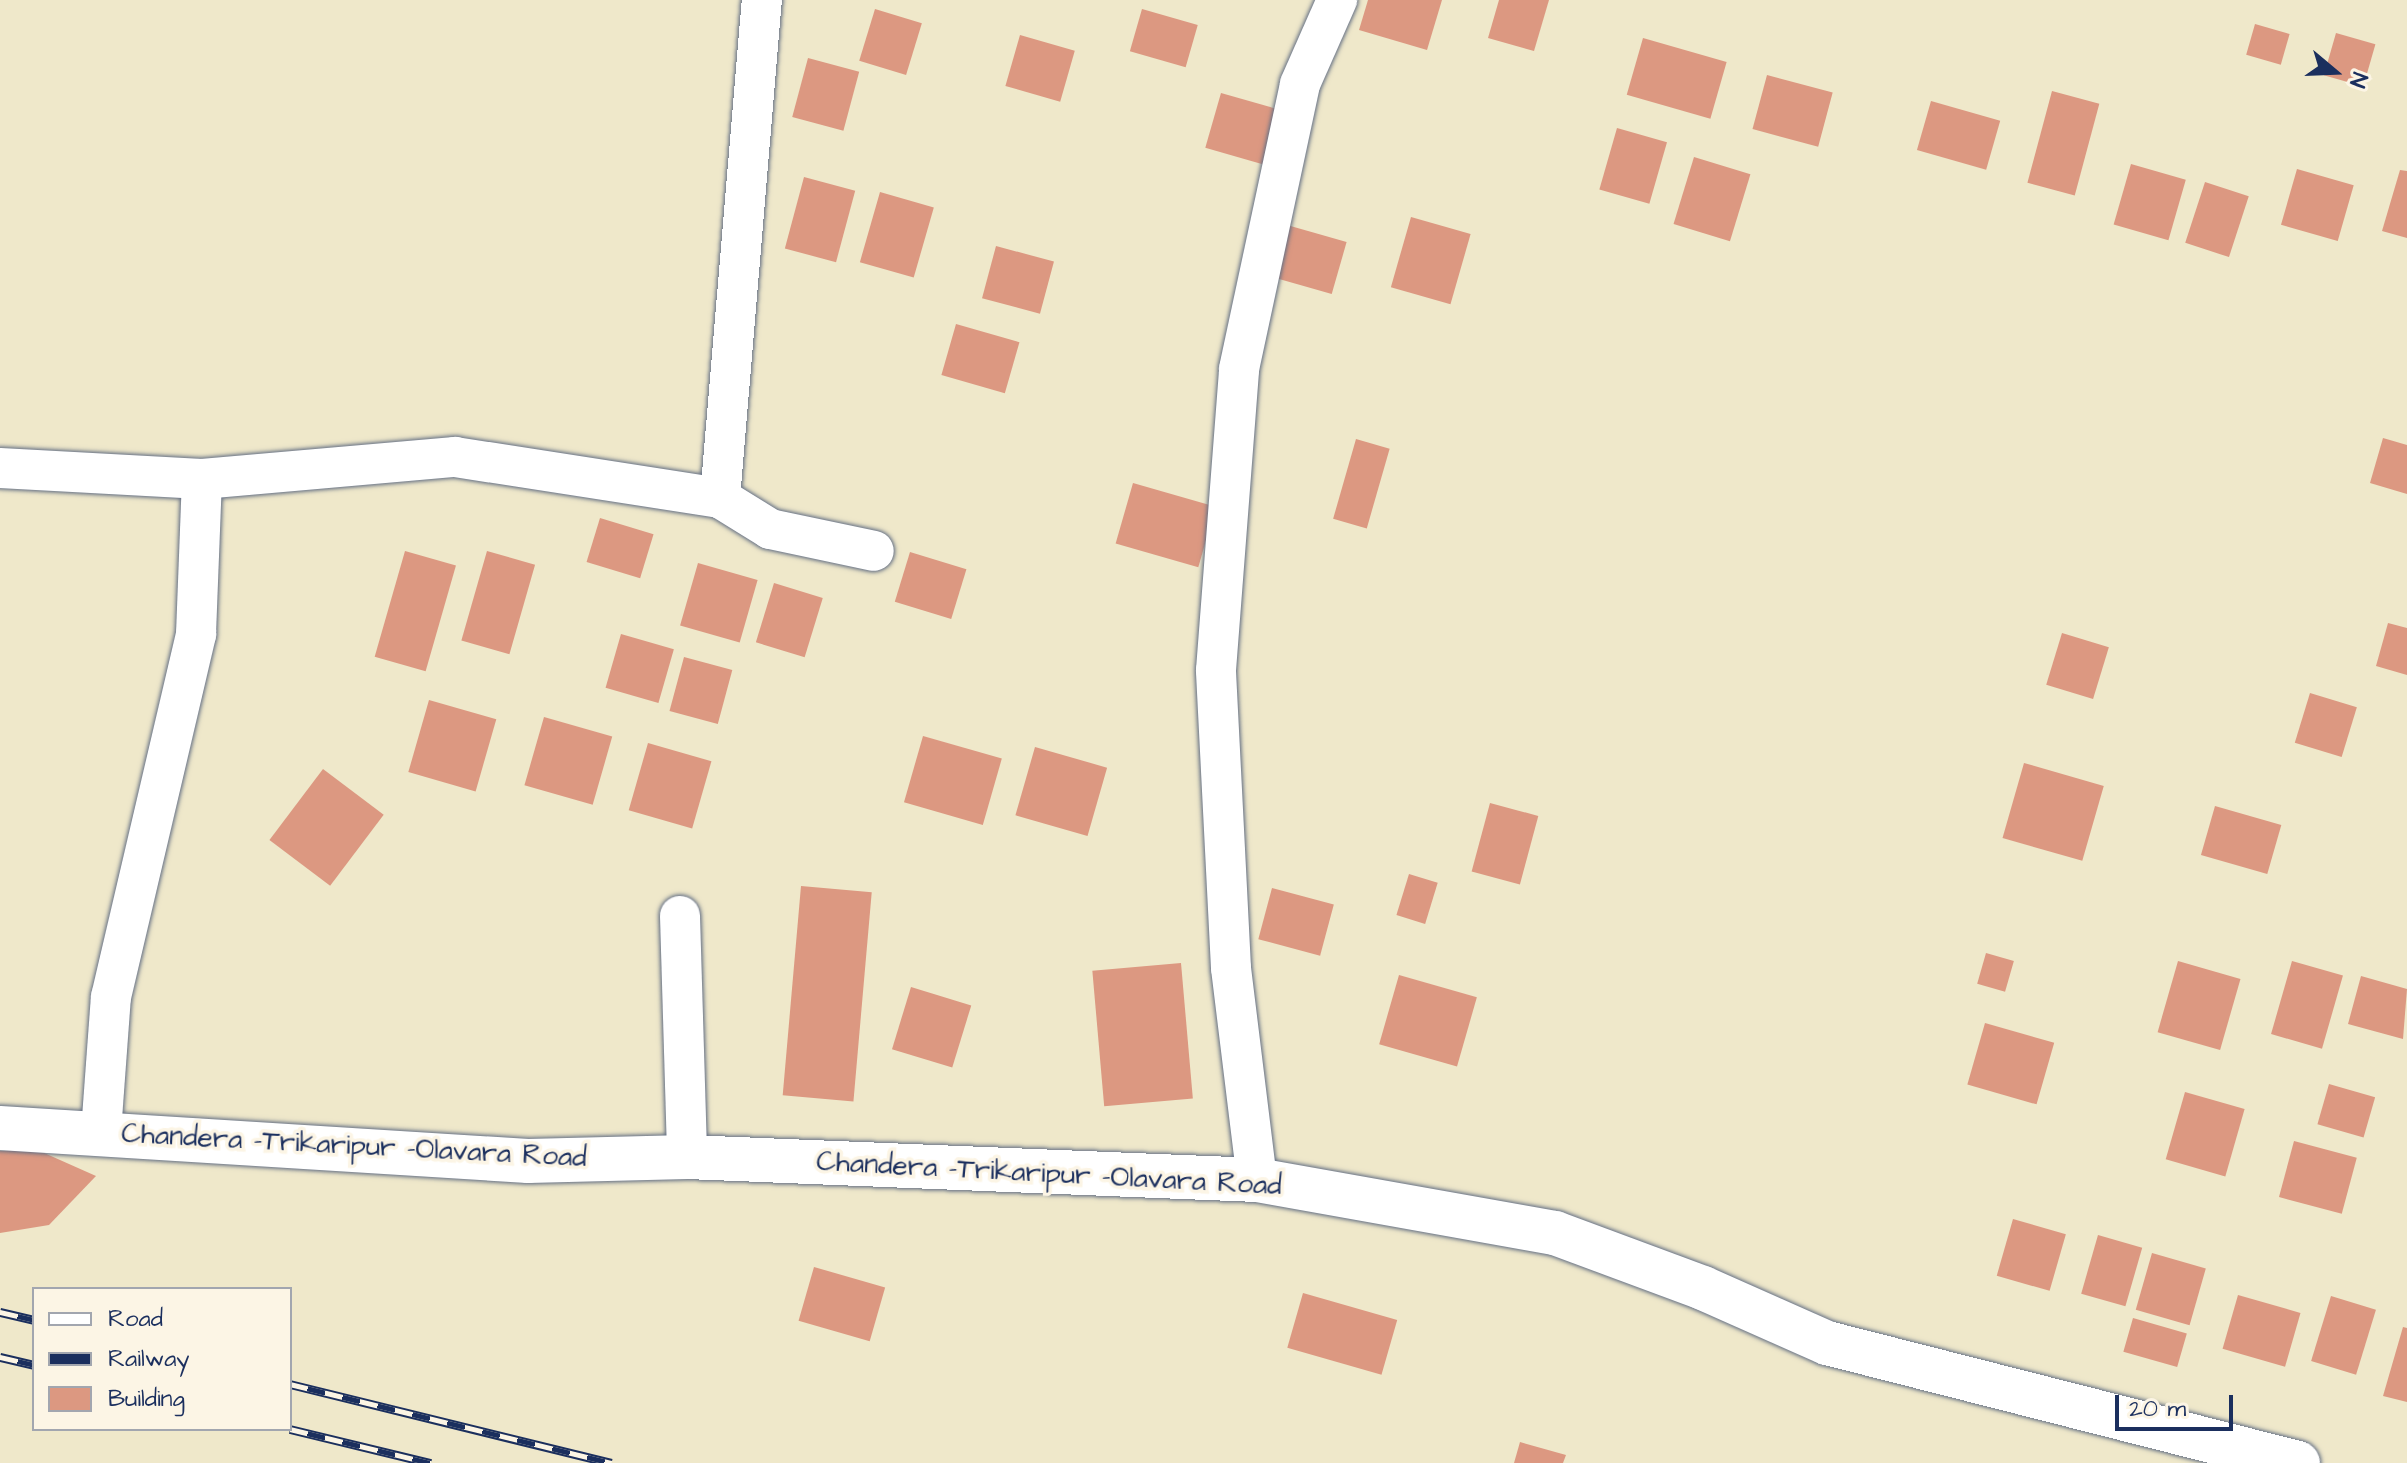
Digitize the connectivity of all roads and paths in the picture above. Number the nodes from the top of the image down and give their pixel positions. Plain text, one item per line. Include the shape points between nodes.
1 (762, 0) edge
2 (1337, 0) edge
3 (0, 468) edge
4 (202, 479) junction
5 (720, 498) junction
6 (874, 551) dead end
7 (680, 916) dead end
8 (0, 1128) edge
9 (101, 1132) junction
10 (687, 1157) junction
11 (1257, 1180) junction
12 (2298, 1463) edge

1 - 5 street
2 - 11 street via 1300,84 1239,369 1216,670 1231,968
3 - 4 street
4 - 5 street via 455,457
4 - 9 street via 196,634 111,997
5 - 6 street via 770,529
7 - 10 street
8 - 9 main road, Chandera -Trikaripur -Olavara Road
9 - 10 main road, Chandera -Trikaripur -Olavara Road via 528,1161
10 - 11 main road, Chandera -Trikaripur -Olavara Road
11 - 12 main road, Chandera -Trikaripur -Olavara Road via 1555,1233 1703,1288 1827,1343

